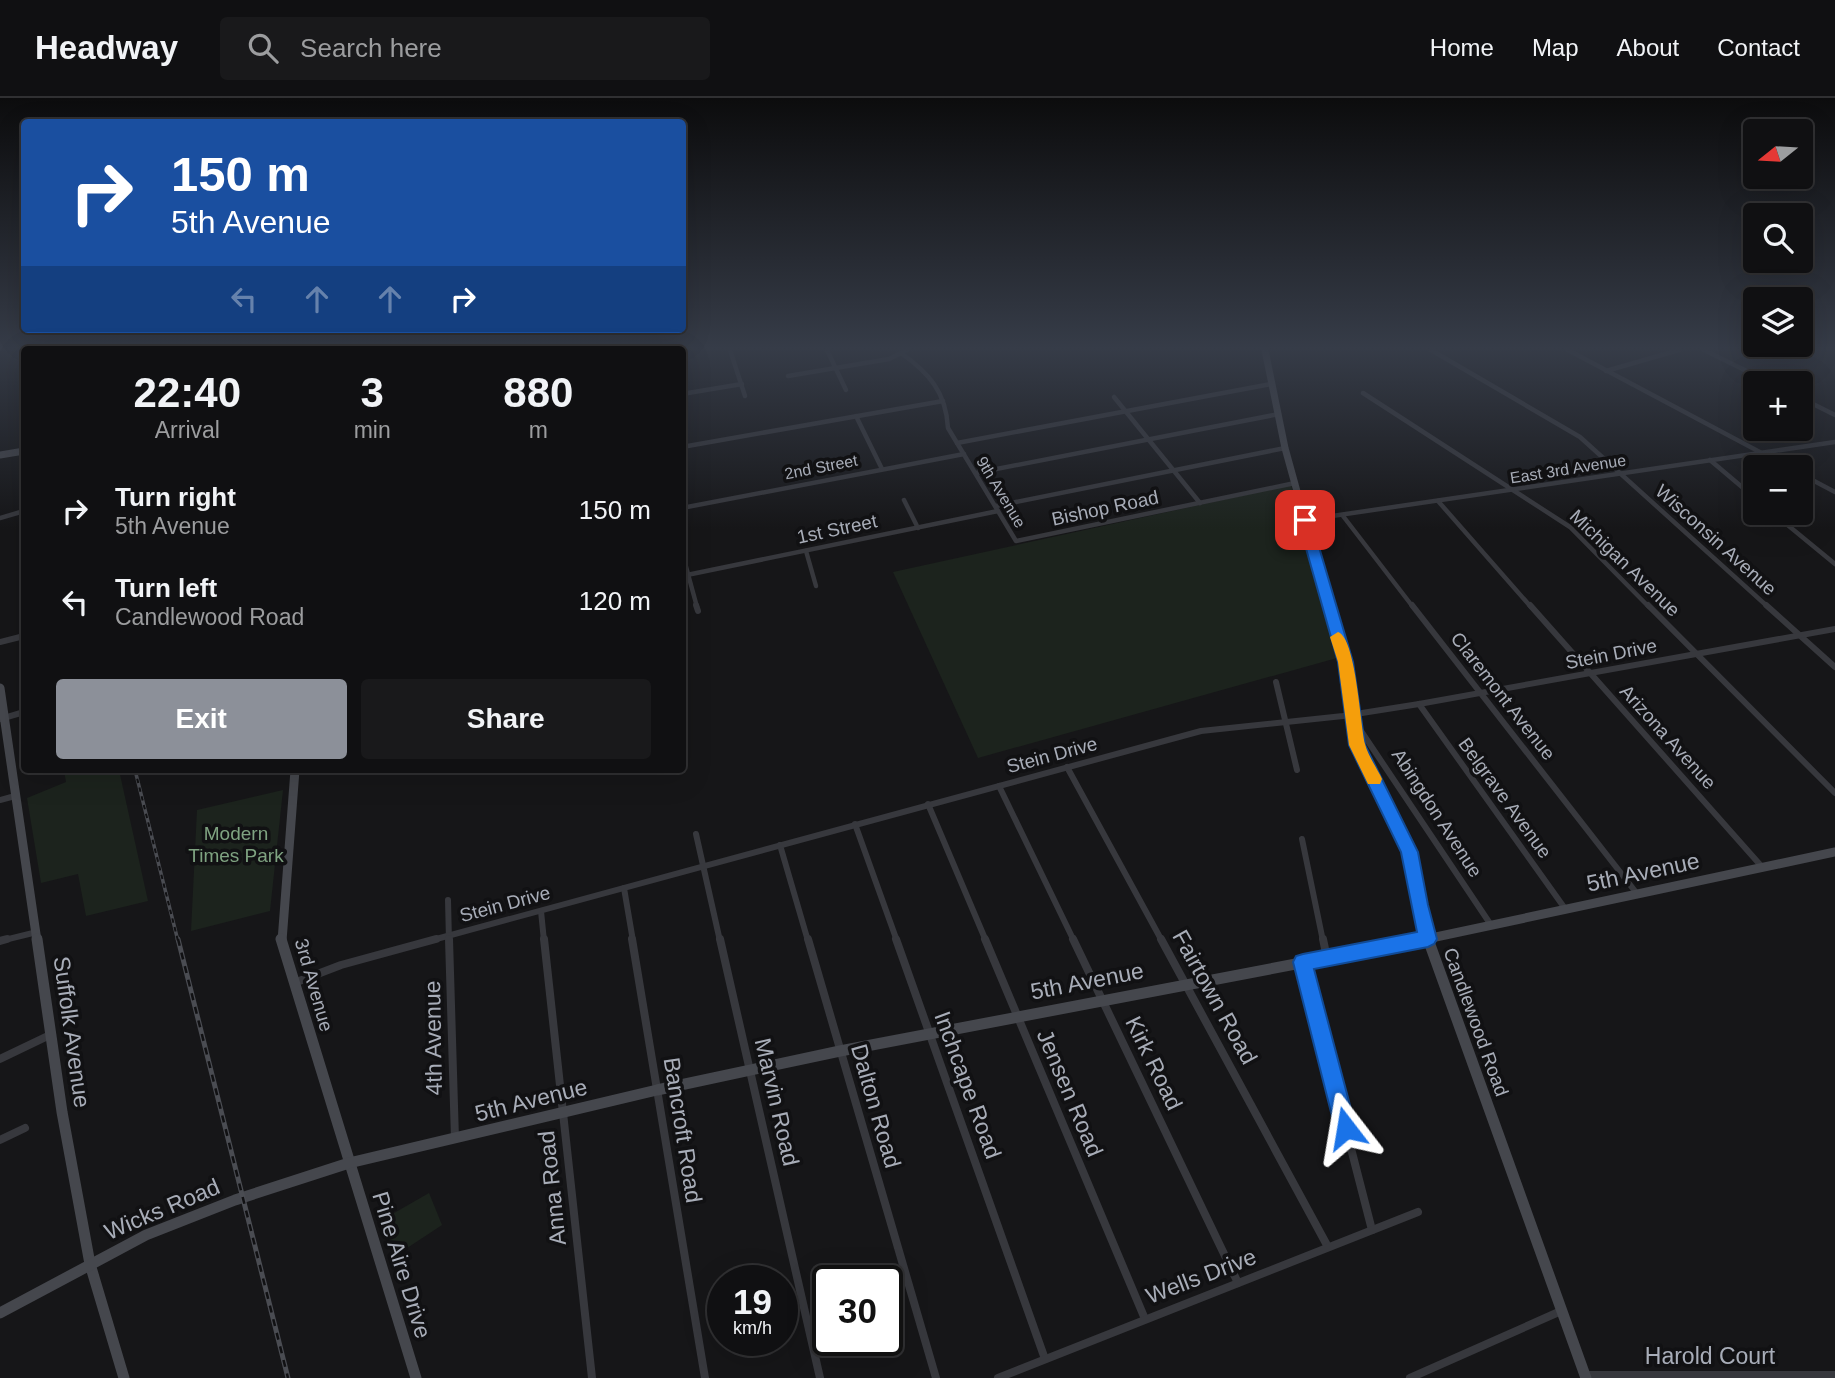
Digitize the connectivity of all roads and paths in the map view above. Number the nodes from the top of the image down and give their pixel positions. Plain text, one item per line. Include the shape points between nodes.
1 (892, 410) edge
2 (945, 410) edge
3 (1132, 410) edge
4 (1278, 410) edge
5 (1389, 410) edge
6 (1533, 410) edge
7 (1680, 410) edge
8 (1125, 411) junction
9 (1279, 414) junction
10 (856, 416) junction
11 (1149, 440) junction
12 (1835, 442) edge
13 (957, 443) junction
14 (686, 446) edge
15 (1285, 448) junction
16 (21, 452) edge
17 (1762, 453) junction
18 (964, 454) junction
19 (0, 455) edge
20 (1766, 455) edge
21 (1710, 460) junction
22 (882, 469) junction
23 (1174, 470) junction
24 (976, 473) junction
25 (1622, 473) junction
26 (1813, 480) edge
27 (1295, 483) junction
28 (1743, 488) edge
29 (1512, 490) junction
30 (1835, 492) edge
31 (904, 500) dead end
32 (1438, 501) junction
33 (1200, 503) junction
34 (686, 507) edge
35 (997, 509) junction
36 (21, 512) edge
37 (1343, 516) junction
38 (0, 519) edge
39 (1305, 520) junction
40 (1788, 525) edge
41 (918, 528) junction
42 (1016, 541) joint
43 (806, 551) junction
44 (1835, 564) edge
45 (686, 575) edge
46 (686, 578) edge
47 (816, 586) dead end
48 (698, 611) dead end
49 (1835, 629) edge
50 (1800, 635) junction
51 (21, 637) edge
52 (0, 642) edge
53 (1696, 654) junction
54 (1835, 667) edge
55 (1590, 674) junction
56 (1276, 682) dead end
57 (0, 688) edge
58 (1480, 693) junction
59 (1419, 704) junction
60 (21, 713) edge
61 (2, 718) edge
62 (1353, 718) junction
63 (1285, 722) junction
64 (1067, 767) junction
65 (1297, 770) dead end
66 (295, 773) edge
67 (999, 786) junction
68 (1835, 793) edge
69 (15, 796) junction
70 (0, 800) edge
71 (928, 804) junction
72 (855, 824) junction
73 (696, 834) dead end
74 (1302, 839) dead end
75 (780, 845) junction
76 (1835, 852) edge
77 (704, 866) junction
78 (1763, 868) junction
79 (624, 888) junction
80 (1638, 895) junction
81 (448, 900) dead end
82 (1566, 910) junction
83 (541, 911) junction
84 (1491, 925) junction
85 (37, 932) junction
86 (450, 936) junction
87 (1428, 939) junction
88 (0, 941) edge
89 (1327, 958) junction
90 (1303, 962) junction
91 (294, 983) junction
92 (1186, 984) junction
93 (1102, 1000) junction
94 (1017, 1016) junction
95 (929, 1033) junction
96 (52, 1034) junction
97 (840, 1051) junction
98 (0, 1059) edge
99 (750, 1071) junction
100 (657, 1090) junction
101 (563, 1114) junction
102 (24, 1128) dead end
103 (455, 1139) junction
104 (0, 1140) edge
105 (349, 1163) junction
106 (1418, 1212) dead end
107 (1372, 1230) junction
108 (1328, 1247) junction
109 (90, 1264) junction
110 (1238, 1283) junction
111 (1561, 1311) junction
112 (0, 1313) edge
113 (1145, 1319) junction
114 (1045, 1359) junction
115 (1835, 1375) edge
116 (1585, 1376) edge
117 (124, 1378) edge
118 (416, 1378) edge
119 (592, 1378) edge
120 (705, 1378) edge
121 (820, 1378) edge
122 (936, 1378) edge
123 (998, 1378) edge
124 (1410, 1378) edge

1 - 10 street
2 - 13 street, 9th Avenue
3 - 8 street
4 - 9 main road, Candlewood Road
5 - 29 street, Michigan Avenue
6 - 25 street, Wisconsin Avenue via 1580,437
7 - 17 street
8 - 11 street
8 - 13 street
9 - 11 street
9 - 15 main road, Candlewood Road
10 - 14 street
10 - 22 street
11 - 23 street
11 - 24 street
12 - 17 street, East 3rd Avenue
13 - 18 street, 9th Avenue
15 - 23 street, 1st Street
15 - 27 main road, Candlewood Road
16 - 19 main road
17 - 20 street
17 - 21 street, East 3rd Avenue
18 - 22 street, 2nd Street
18 - 24 street, 9th Avenue
21 - 25 street, East 3rd Avenue
21 - 28 street
22 - 34 street, 2nd Street
23 - 33 street
23 - 35 street, 1st Street
24 - 35 street, 9th Avenue
25 - 29 street, East 3rd Avenue
25 - 50 street, Wisconsin Avenue
26 - 30 street
27 - 33 street, Bishop Road
27 - 39 main road, Candlewood Road
29 - 32 street, East 3rd Avenue
29 - 53 street, Michigan Avenue via 1570,527
31 - 41 street
32 - 37 street, East 3rd Avenue
32 - 55 street, Arizona Avenue
33 - 42 street, Bishop Road
35 - 41 street, 1st Street
35 - 42 street, 9th Avenue
36 - 38 street
37 - 39 street, East 3rd Avenue
37 - 58 street, Claremont Avenue
39 - 62 main road, Candlewood Road via 1345,662
40 - 44 street
41 - 43 street, 1st Street
43 - 45 street, 1st Street
43 - 47 street
46 - 48 street
49 - 50 street, Stein Drive
50 - 53 street, Stein Drive
50 - 54 street, Wisconsin Avenue
51 - 52 street
53 - 55 street, Stein Drive
53 - 68 street, Michigan Avenue
55 - 58 street, Stein Drive
55 - 78 street, Arizona Avenue
56 - 63 street
57 - 61 main road, Suffolk Avenue
58 - 59 street, Stein Drive
58 - 80 street, Claremont Avenue
59 - 62 street, Stein Drive
59 - 82 street, Belgrave Avenue
60 - 61 street
61 - 69 main road, Suffolk Avenue
62 - 63 street, Stein Drive
62 - 84 street, Abingdon Avenue
62 - 87 main road, Candlewood Road via 1357,745 1409,852
63 - 64 street, Stein Drive via 1201,731
63 - 65 street
64 - 67 street, Stein Drive
64 - 92 street, Fairtown Road
66 - 91 main road, 3rd Avenue via 281,938
67 - 71 street, Stein Drive
67 - 93 street, Kirk Road
69 - 70 street
69 - 85 main road, Suffolk Avenue
71 - 72 street, Stein Drive
71 - 94 street, Jensen Road
72 - 75 street, Stein Drive
72 - 95 street, Inchcape Road
73 - 77 street, Marvin Road
74 - 89 street
75 - 77 street, Stein Drive
75 - 97 street, Dalton Road
76 - 78 main road, 5th Avenue
77 - 79 street, Stein Drive
77 - 99 street, Marvin Road
78 - 80 main road, 5th Avenue
79 - 83 street, Stein Drive
79 - 100 street, Bancroft Road
80 - 82 main road, 5th Avenue
81 - 86 street, 4th Avenue
82 - 84 main road, 5th Avenue
83 - 86 street, Stein Drive
83 - 101 street, Anna Road
84 - 87 main road, 5th Avenue
85 - 88 street
85 - 96 main road, Suffolk Avenue
86 - 91 street, Stein Drive via 341,965
86 - 103 street, 4th Avenue
87 - 89 main road, 5th Avenue
87 - 111 main road, Candlewood Road
89 - 90 main road, 5th Avenue
90 - 92 main road, 5th Avenue
90 - 107 street
91 - 105 main road, 3rd Avenue
92 - 93 main road, 5th Avenue
92 - 108 street, Fairtown Road
93 - 94 main road, 5th Avenue
93 - 110 street, Kirk Road
94 - 95 main road, 5th Avenue
94 - 113 street, Jensen Road
95 - 97 main road, 5th Avenue
95 - 114 street, Inchcape Road
96 - 98 street
96 - 109 main road, Suffolk Avenue
97 - 99 main road, 5th Avenue
97 - 122 street, Dalton Road
99 - 100 main road, 5th Avenue
99 - 121 street, Marvin Road
100 - 101 main road, 5th Avenue
100 - 120 street, Bancroft Road
101 - 103 main road, 5th Avenue
101 - 119 street, Anna Road
102 - 104 street
103 - 105 main road, 5th Avenue
105 - 109 main road, Wicks Road via 189,1217
105 - 118 main road, Pine Aire Drive
106 - 107 street, Wells Drive
107 - 108 street, Wells Drive
108 - 110 street, Wells Drive
109 - 112 main road, Wicks Road
109 - 117 main road, Suffolk Avenue
110 - 113 street, Wells Drive
111 - 116 main road, Candlewood Road
111 - 124 street
113 - 114 street, Wells Drive
114 - 123 street, Wells Drive
115 - 116 street, Harold Court

